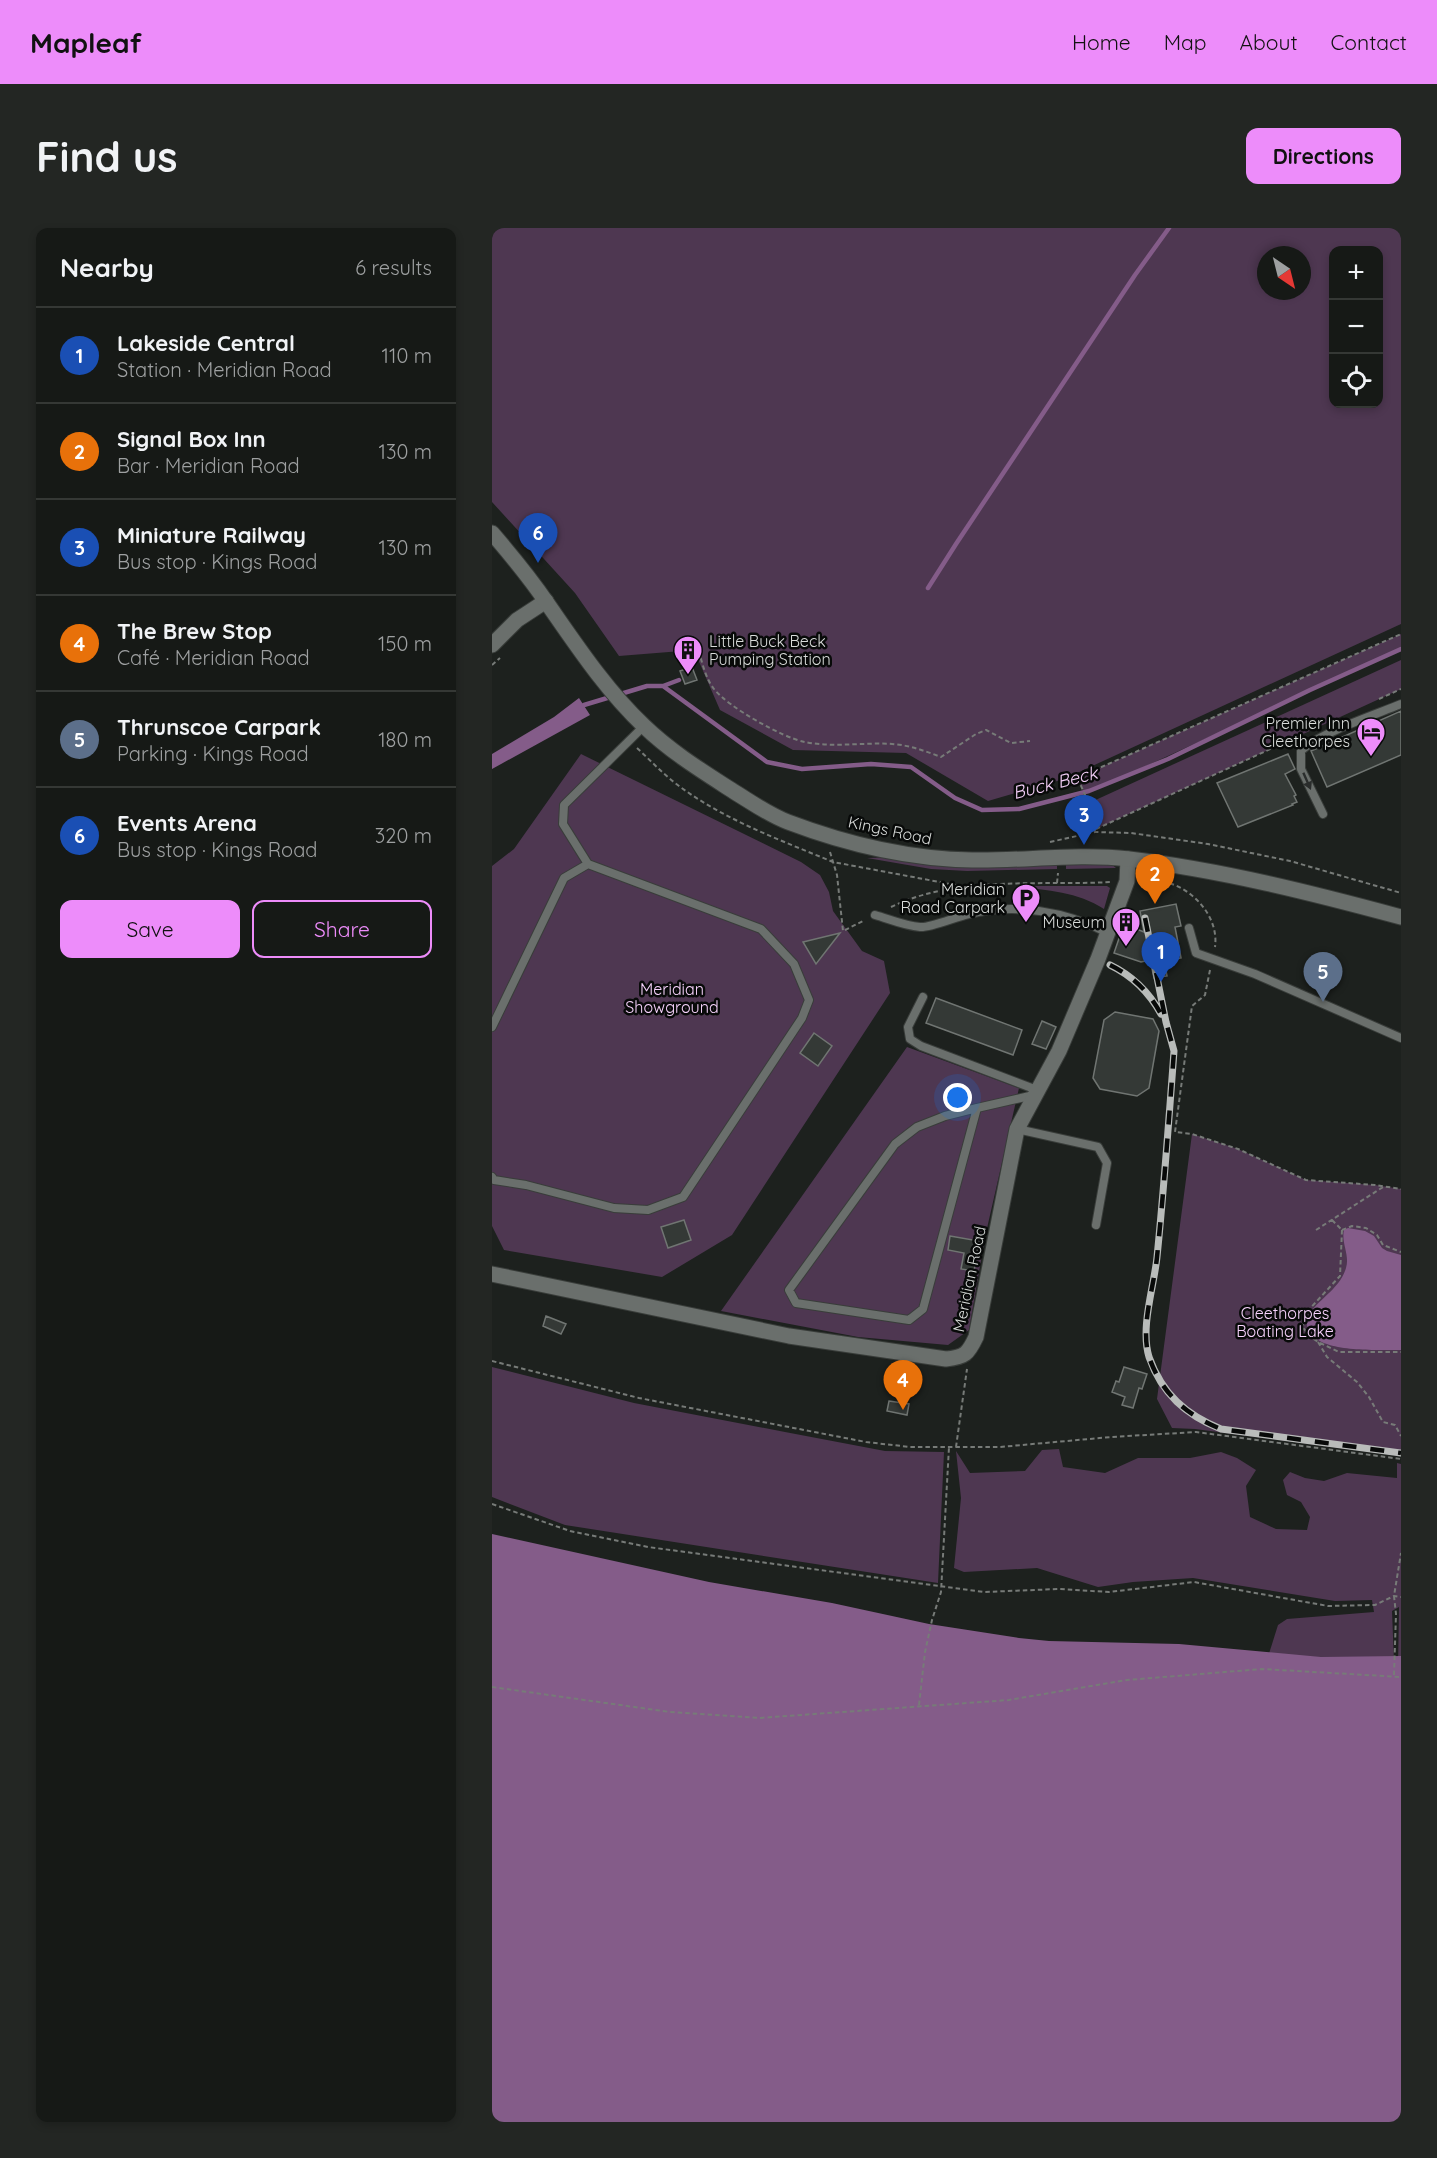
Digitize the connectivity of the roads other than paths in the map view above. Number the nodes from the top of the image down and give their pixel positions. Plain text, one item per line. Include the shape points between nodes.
1 (492, 533) edge
2 (546, 601) junction
3 (497, 651) edge
4 (1401, 704) edge
5 (644, 726) junction
6 (1323, 814) dead end
7 (1128, 859) junction
8 (588, 864) junction
9 (875, 915) road end
10 (1401, 917) edge
11 (1189, 928) dead end
12 (1108, 933) junction
13 (923, 997) dead end
14 (492, 1027) edge
15 (1401, 1038) edge
16 (1036, 1092) junction
17 (976, 1108) junction
18 (1017, 1129) junction
19 (493, 1182) edge
20 (1096, 1225) dead end
21 (492, 1274) edge

1 - 2 street, Kings Road
2 - 3 street via 517,620
2 - 5 street, Kings Road via 590,666
4 -> 6 lane via 1326,735 1301,751 1301,769
5 - 7 street, Kings Road via 683,759 786,822 890,852 936,859
5 - 8 lane via 564,805 562,824
7 - 10 street, Kings Road via 1243,877
7 - 12 street, Meridian Road via 1126,881
8 - 14 lane via 564,878
8 - 19 lane via 762,929 794,964 809,1000 802,1018 683,1197 648,1210 615,1208 526,1185
9 - 12 lane via 929,927 983,911 1032,910 1071,918
11 - 15 lane via 1196,953 1255,974
12 - 16 street, Meridian Road via 1059,1051
13 - 16 lane via 908,1027 910,1039
16 - 17 lane
16 - 18 street, Meridian Road
17 - 17 lane via 923,1309 909,1320 796,1303 789,1290 895,1144 918,1127
18 - 20 lane via 1098,1147 1107,1163
18 - 21 street, Meridian Road via 976,1337 969,1352 960,1358 789,1336

